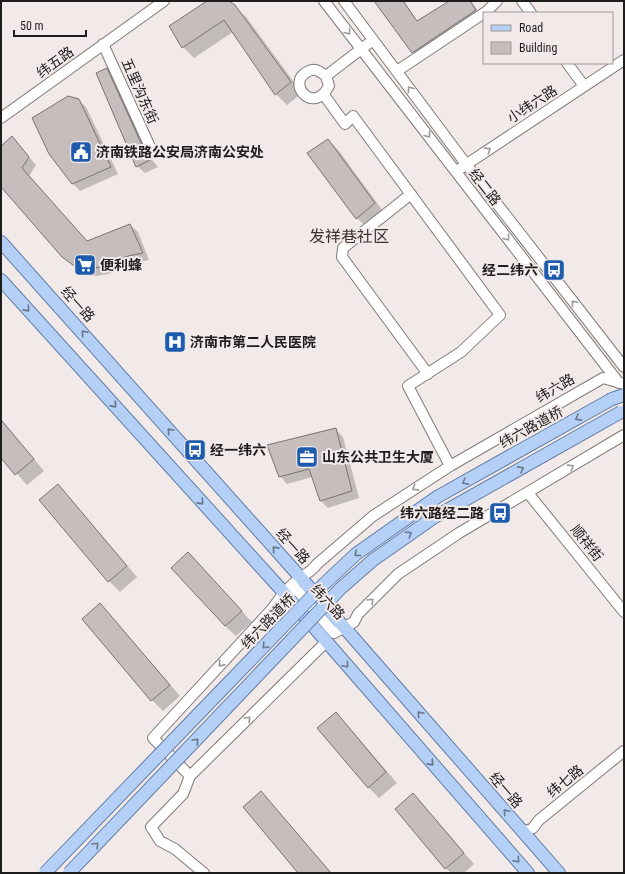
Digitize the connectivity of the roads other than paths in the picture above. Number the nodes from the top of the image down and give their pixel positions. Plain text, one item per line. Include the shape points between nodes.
1 (164, 1) edge
2 (324, 1) edge
3 (344, 1) edge
4 (497, 1) edge
5 (522, 1) edge
6 (485, 12) edge
7 (530, 12) edge
8 (483, 14) edge
9 (373, 40) junction
10 (103, 44) junction
11 (361, 49) junction
12 (624, 60) edge
13 (568, 64) edge
14 (397, 70) junction
15 (326, 76) junction
16 (584, 86) junction
17 (324, 95) junction
18 (2, 114) edge
19 (151, 149) dead end
20 (466, 164) junction
21 (456, 172) junction
22 (411, 194) junction
23 (1, 242) edge
24 (1, 280) edge
25 (624, 367) edge
26 (428, 374) junction
27 (622, 385) edge
28 (618, 397) edge
29 (622, 411) edge
30 (624, 434) edge
31 (450, 466) junction
32 (528, 493) junction
33 (301, 578) junction
34 (284, 593) junction
35 (624, 612) edge
36 (344, 628) junction
37 (326, 642) junction
38 (624, 752) edge
39 (190, 776) junction
40 (524, 832) junction
41 (45, 873) edge
42 (69, 873) edge
43 (204, 873) edge
44 (528, 873) edge
45 (559, 873) edge

1 - 10 street, 纬五路
2 -> 11 street, 经二路
3 - 9 street, 经二路
4 - 6 street
5 - 7 street
8 - 14 street
9 - 11 street
9 - 14 street, 经二路
10 - 18 street, 纬五路
10 - 19 street, 五里沟东街
11 - 15 street
11 -> 21 street, 经二路
12 - 16 street, 小纬六路
13 - 16 street
20 -> 14 street, 经二路
15 - 17 street via 328,86
15 - 17 street via 318,70 311,69 303,74 299,81 300,90 306,97 315,99
20 -> 16 street, 小纬六路
17 - 22 street via 345,124 353,116
20 - 21 street, 小纬六路
25 -> 20 street, 经二路
21 -> 27 street, 经二路
22 - 26 street via 344,248 342,257
22 - 26 street via 500,315 460,352
33 -> 23 main road, 经一路
24 -> 34 main road
26 - 31 street via 408,386
27 - 31 street, 纬六路 via 603,378
28 -> 41 main road, 纬六路道桥, bridge via 437,497 356,554
42 -> 29 main road, bridge via 336,594 372,560 433,518
32 -> 30 street, 纬六路
31 -> 33 street, 纬六路 via 373,516
32 - 35 street, 顺祥街
36 -> 32 street, 纬六路 via 354,622 358,614 398,574 459,533
33 - 34 street, 纬六路
33 - 36 main road, 经一路
34 - 36 street, 纬六路 via 297,590 334,633
34 - 37 main road
34 -> 39 street via 153,738
40 -> 36 main road, 经一路
39 -> 37 street
37 -> 44 main road
38 - 40 street, 纬七路 via 539,820 533,828
39 - 43 street via 183,794 151,827 160,841 175,849
40 - 45 main road, 经一路

